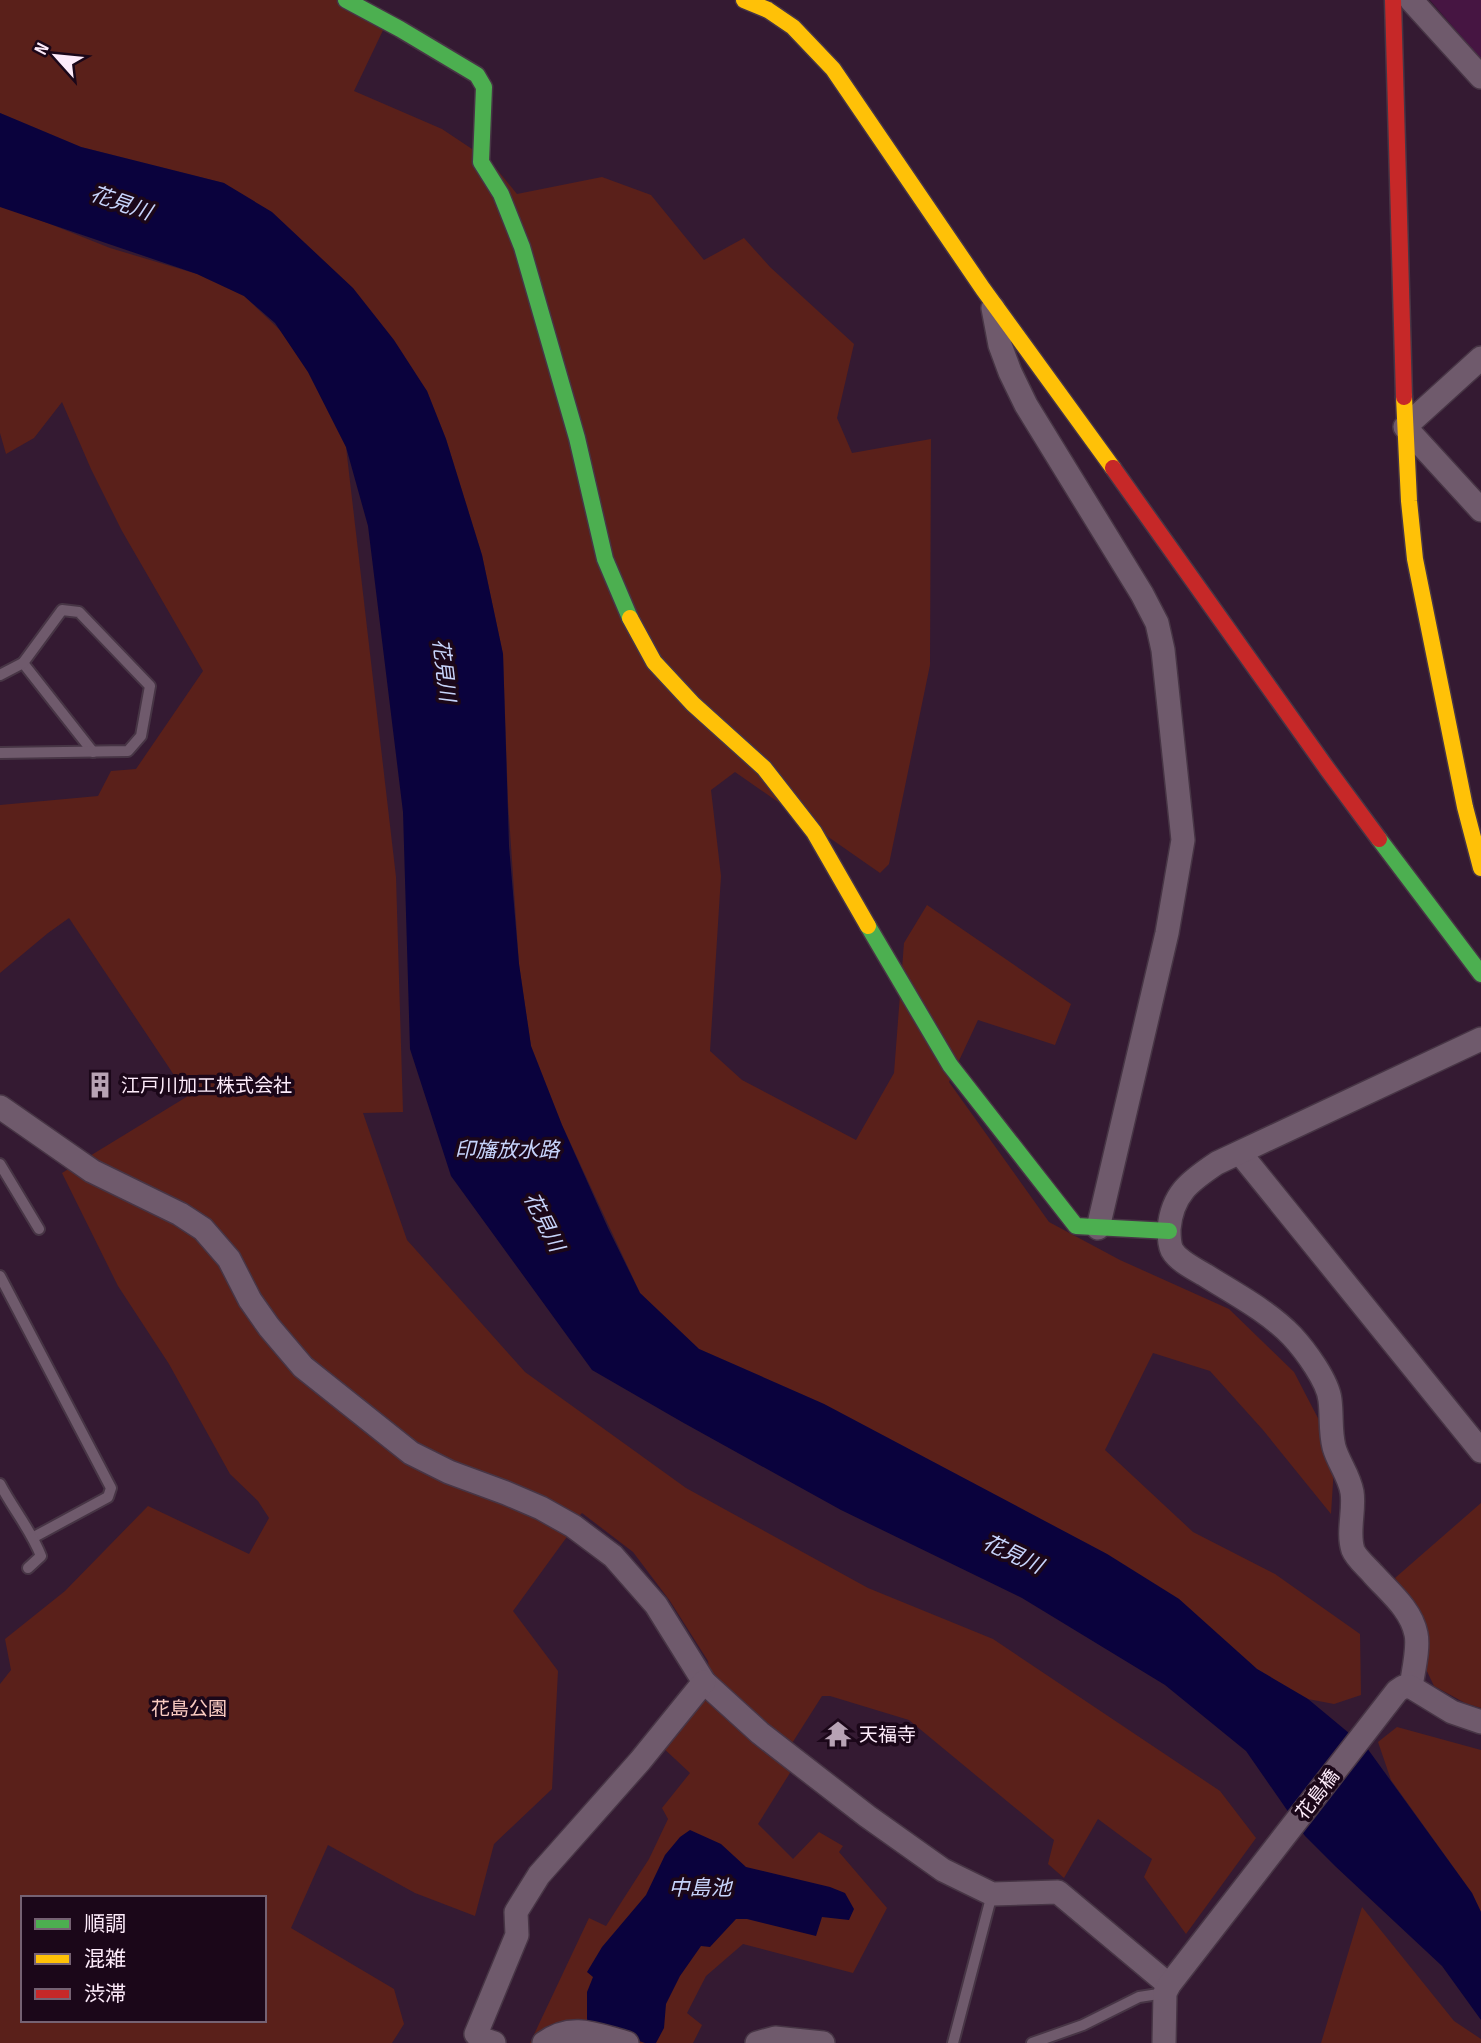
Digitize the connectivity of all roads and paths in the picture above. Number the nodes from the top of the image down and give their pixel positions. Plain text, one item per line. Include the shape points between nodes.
1 (346, 0) edge
2 (744, 0) edge
3 (778, 0) edge
4 (1393, 0) edge
5 (1411, 0) edge
6 (793, 27) junction
7 (1481, 77) edge
8 (991, 300) junction
9 (1481, 358) edge
10 (1405, 427) junction
11 (1481, 510) edge
12 (23, 663) junction
13 (0, 675) edge
14 (93, 752) junction
15 (0, 753) edge
16 (1481, 868) edge
17 (1481, 974) edge
18 (1481, 1040) edge
19 (1, 1110) edge
20 (1240, 1153) junction
21 (0, 1164) edge
22 (1098, 1228) junction
23 (39, 1229) dead end
24 (1169, 1231) junction
25 (0, 1276) edge
26 (1481, 1451) edge
27 (0, 1484) edge
28 (3, 1499) edge
29 (34, 1537) junction
30 (29, 1568) dead end
31 (704, 1682) junction
32 (1402, 1692) junction
33 (1481, 1722) edge
34 (992, 1894) junction
35 (1167, 1989) junction
36 (494, 2043) edge
37 (544, 2043) edge
38 (627, 2043) edge
39 (757, 2043) edge
40 (823, 2043) edge
41 (953, 2043) edge
42 (1032, 2043) edge
43 (1164, 2043) edge

1 - 22 street via 477,75 484,87 481,162 501,194 522,247 577,438 605,559 654,662 764,768 814,832 950,1065 1076,1226
2 - 6 street
3 - 6 street
4 - 10 street
5 - 7 street
6 - 8 street via 833,69
8 - 17 street via 1328,770
8 - 22 street via 1010,372 1142,594 1157,623 1163,650 1183,839 1167,933
9 - 10 street
10 - 11 street
10 - 16 street via 1415,559
12 - 13 lane
12 - 14 lane
12 - 14 lane via 62,610 79,611 150,686 141,736 128,751
14 - 15 lane
18 - 20 street
19 - 31 street via 92,1171 203,1229 229,1259 269,1327 303,1367 411,1453 541,1508 613,1556 656,1605
20 - 24 street via 1217,1163 1181,1191
20 - 26 street
21 - 23 lane
22 - 24 street
24 - 32 street via 1172,1251 1270,1316 1308,1354 1319,1373 1330,1397 1335,1451 1352,1492 1353,1552 1405,1609 1417,1636
25 - 29 lane via 111,1488 108,1497
27 - 28 lane
28 - 29 lane
29 - 30 lane via 41,1556
31 - 34 street via 760,1733 867,1816 943,1870
31 - 36 street via 539,1875 516,1912 517,1935 476,2034
32 - 33 street
32 - 35 street, 花島橋
34 - 35 street via 1058,1892
34 - 41 lane
35 - 42 lane
35 - 43 street
37 - 38 street via 580,2030
39 - 40 street via 775,2038

